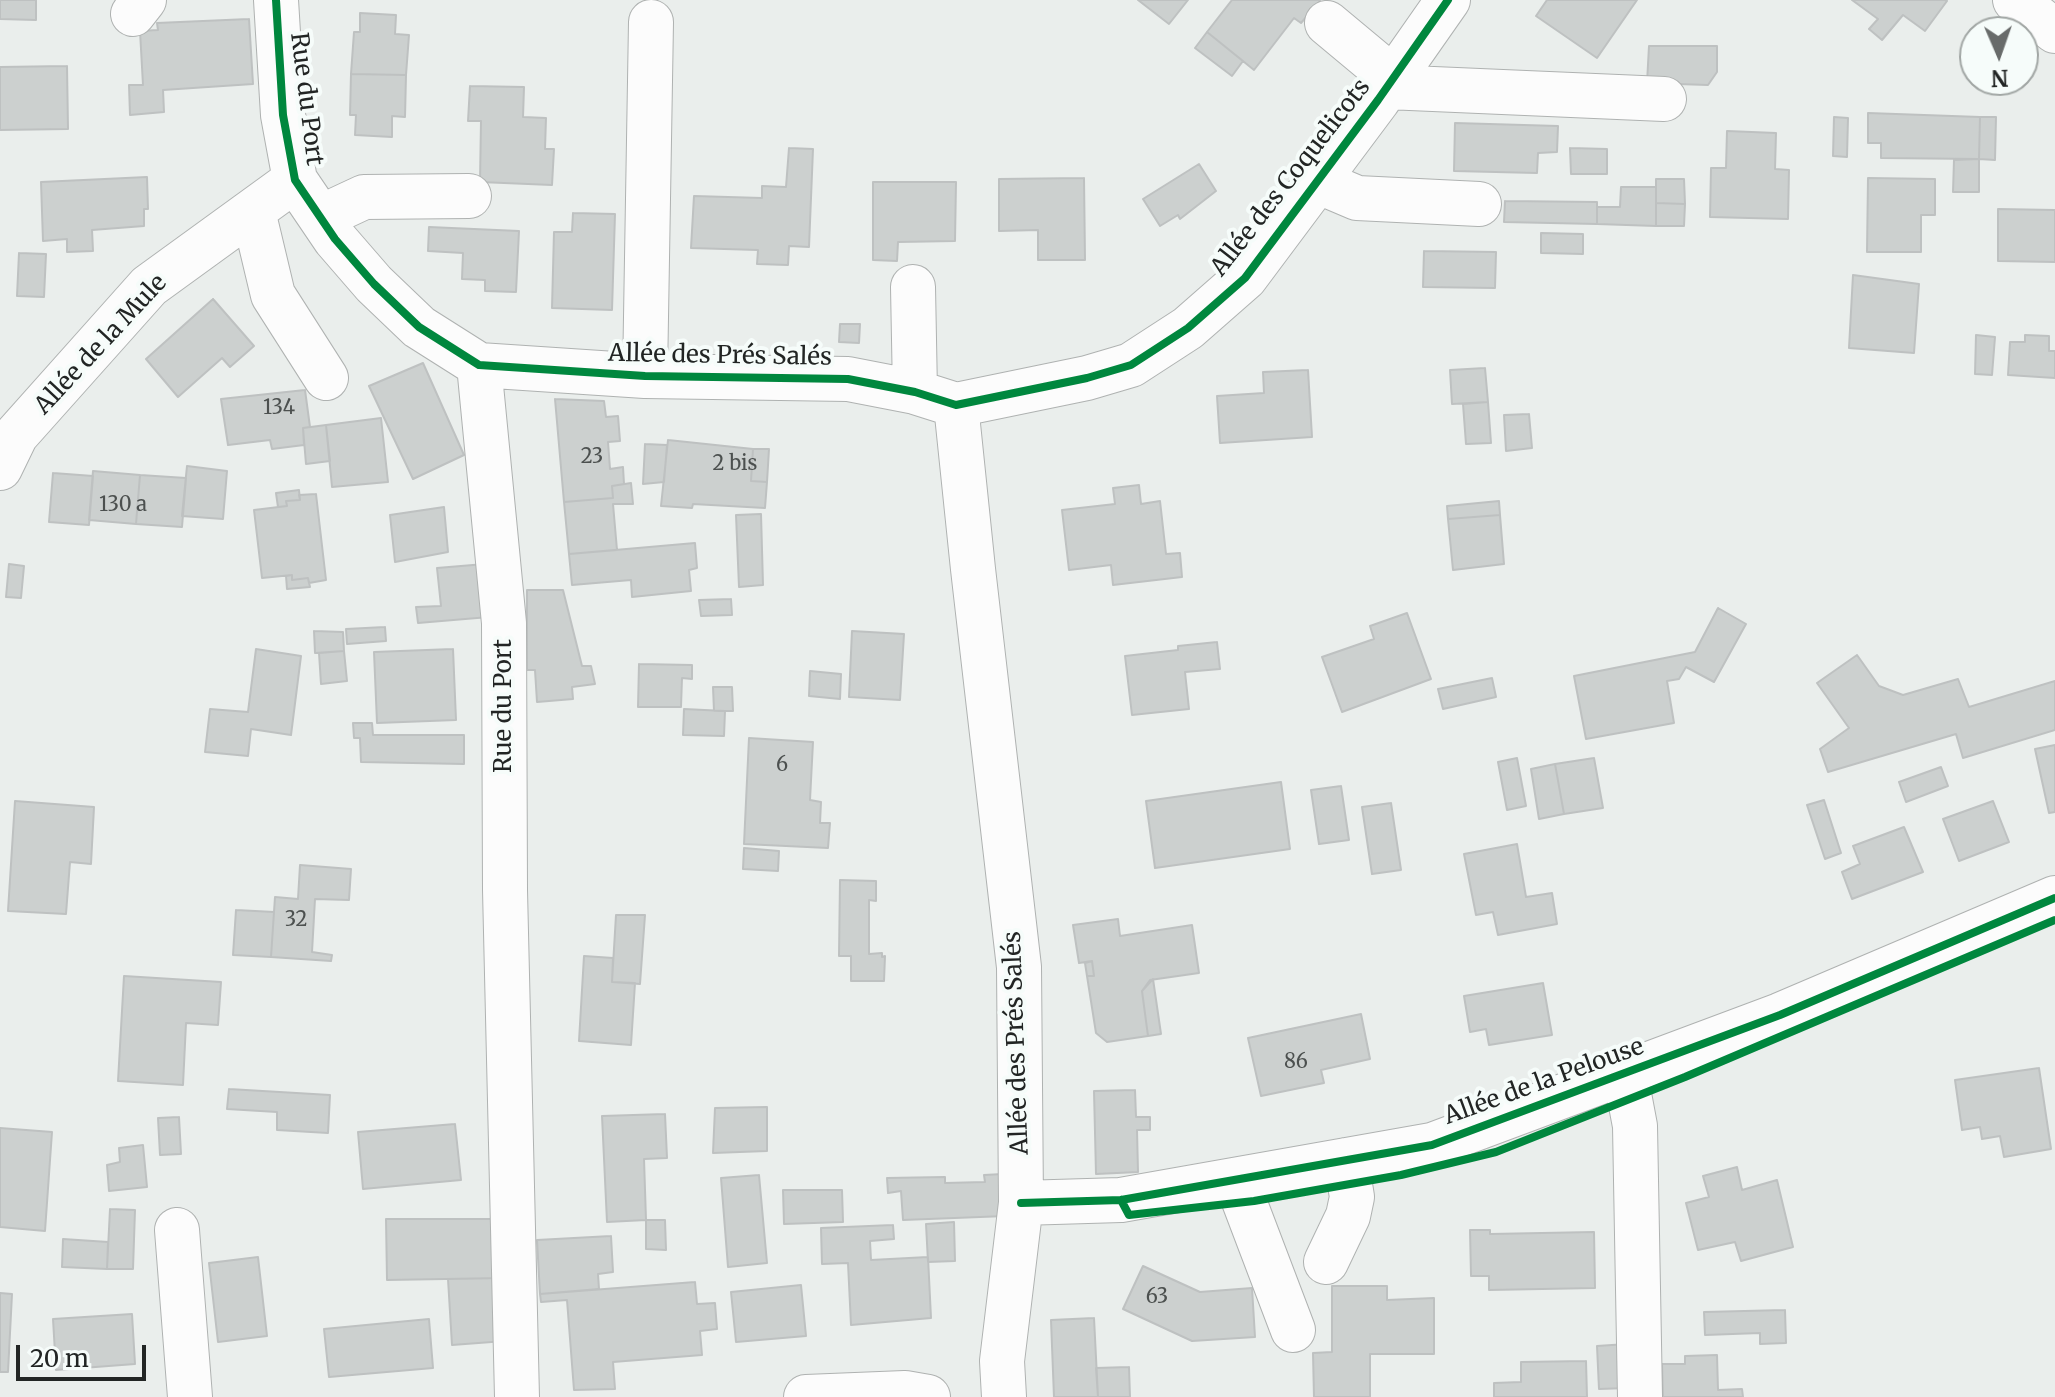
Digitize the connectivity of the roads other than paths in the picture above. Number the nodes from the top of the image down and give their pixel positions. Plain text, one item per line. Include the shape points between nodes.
1 (276, 0) edge
2 (1448, 0) edge
3 (2015, 0) edge
4 (651, 22) dead end
5 (1327, 23) dead end
6 (2055, 31) edge
7 (1390, 82) junction
8 (1664, 99) dead end
9 (295, 180) junction
10 (1317, 181) junction
11 (469, 196) dead end
12 (1479, 204) dead end
13 (253, 211) junction
14 (321, 217) junction
15 (913, 287) dead end
16 (479, 365) junction
17 (645, 376) junction
18 (326, 378) dead end
19 (915, 392) junction
20 (956, 405) junction
21 (5, 437) edge
22 (2055, 898) edge
23 (1609, 1079) junction
24 (1346, 1160) junction
25 (1236, 1180) junction
26 (1021, 1203) junction
27 (177, 1230) dead end
28 (1326, 1262) dead end
29 (1614, 1322) dead end
30 (1293, 1330) dead end
31 (190, 1397) edge
32 (517, 1397) edge
33 (806, 1397) edge
34 (928, 1397) edge
35 (1004, 1397) edge
36 (1640, 1397) edge

1 - 9 street, Rue du Port via 283,115
2 - 7 street, Allée des Coquelicots
3 - 6 street
4 - 17 street
5 - 7 street
7 - 8 street
7 - 10 street, Allée des Coquelicots
9 - 13 street, Allée de la Mule
9 - 14 street, Rue du Port
10 - 12 street via 1357,198
10 - 20 street, Allée des Coquelicots via 1245,278 1188,328 1131,365
11 - 14 street via 364,197
13 - 18 street via 273,295
13 - 21 street, Allée de la Mule via 149,286
14 - 16 street, Rue du Port via 374,284 419,327
15 - 19 street
16 - 17 street, Allée des Prés Salés
16 - 32 street, Rue du Port via 504,623
17 - 19 street, Allée des Prés Salés via 848,379
19 - 20 street, Allée des Prés Salés
20 - 26 street, Allée des Prés Salés via 1019,967
22 - 23 street, Allée de la Pelouse via 1780,1015
23 - 24 street, Allée de la Pelouse via 1432,1145
23 - 29 street
23 - 36 street via 1635,1126
24 - 25 street, Allée de la Pelouse
24 - 28 street via 1352,1197
25 - 26 street, Allée de la Pelouse via 1121,1200
25 - 30 street
26 - 35 street, Allée des Prés Salés via 1002,1361
27 - 31 street
33 - 34 street

